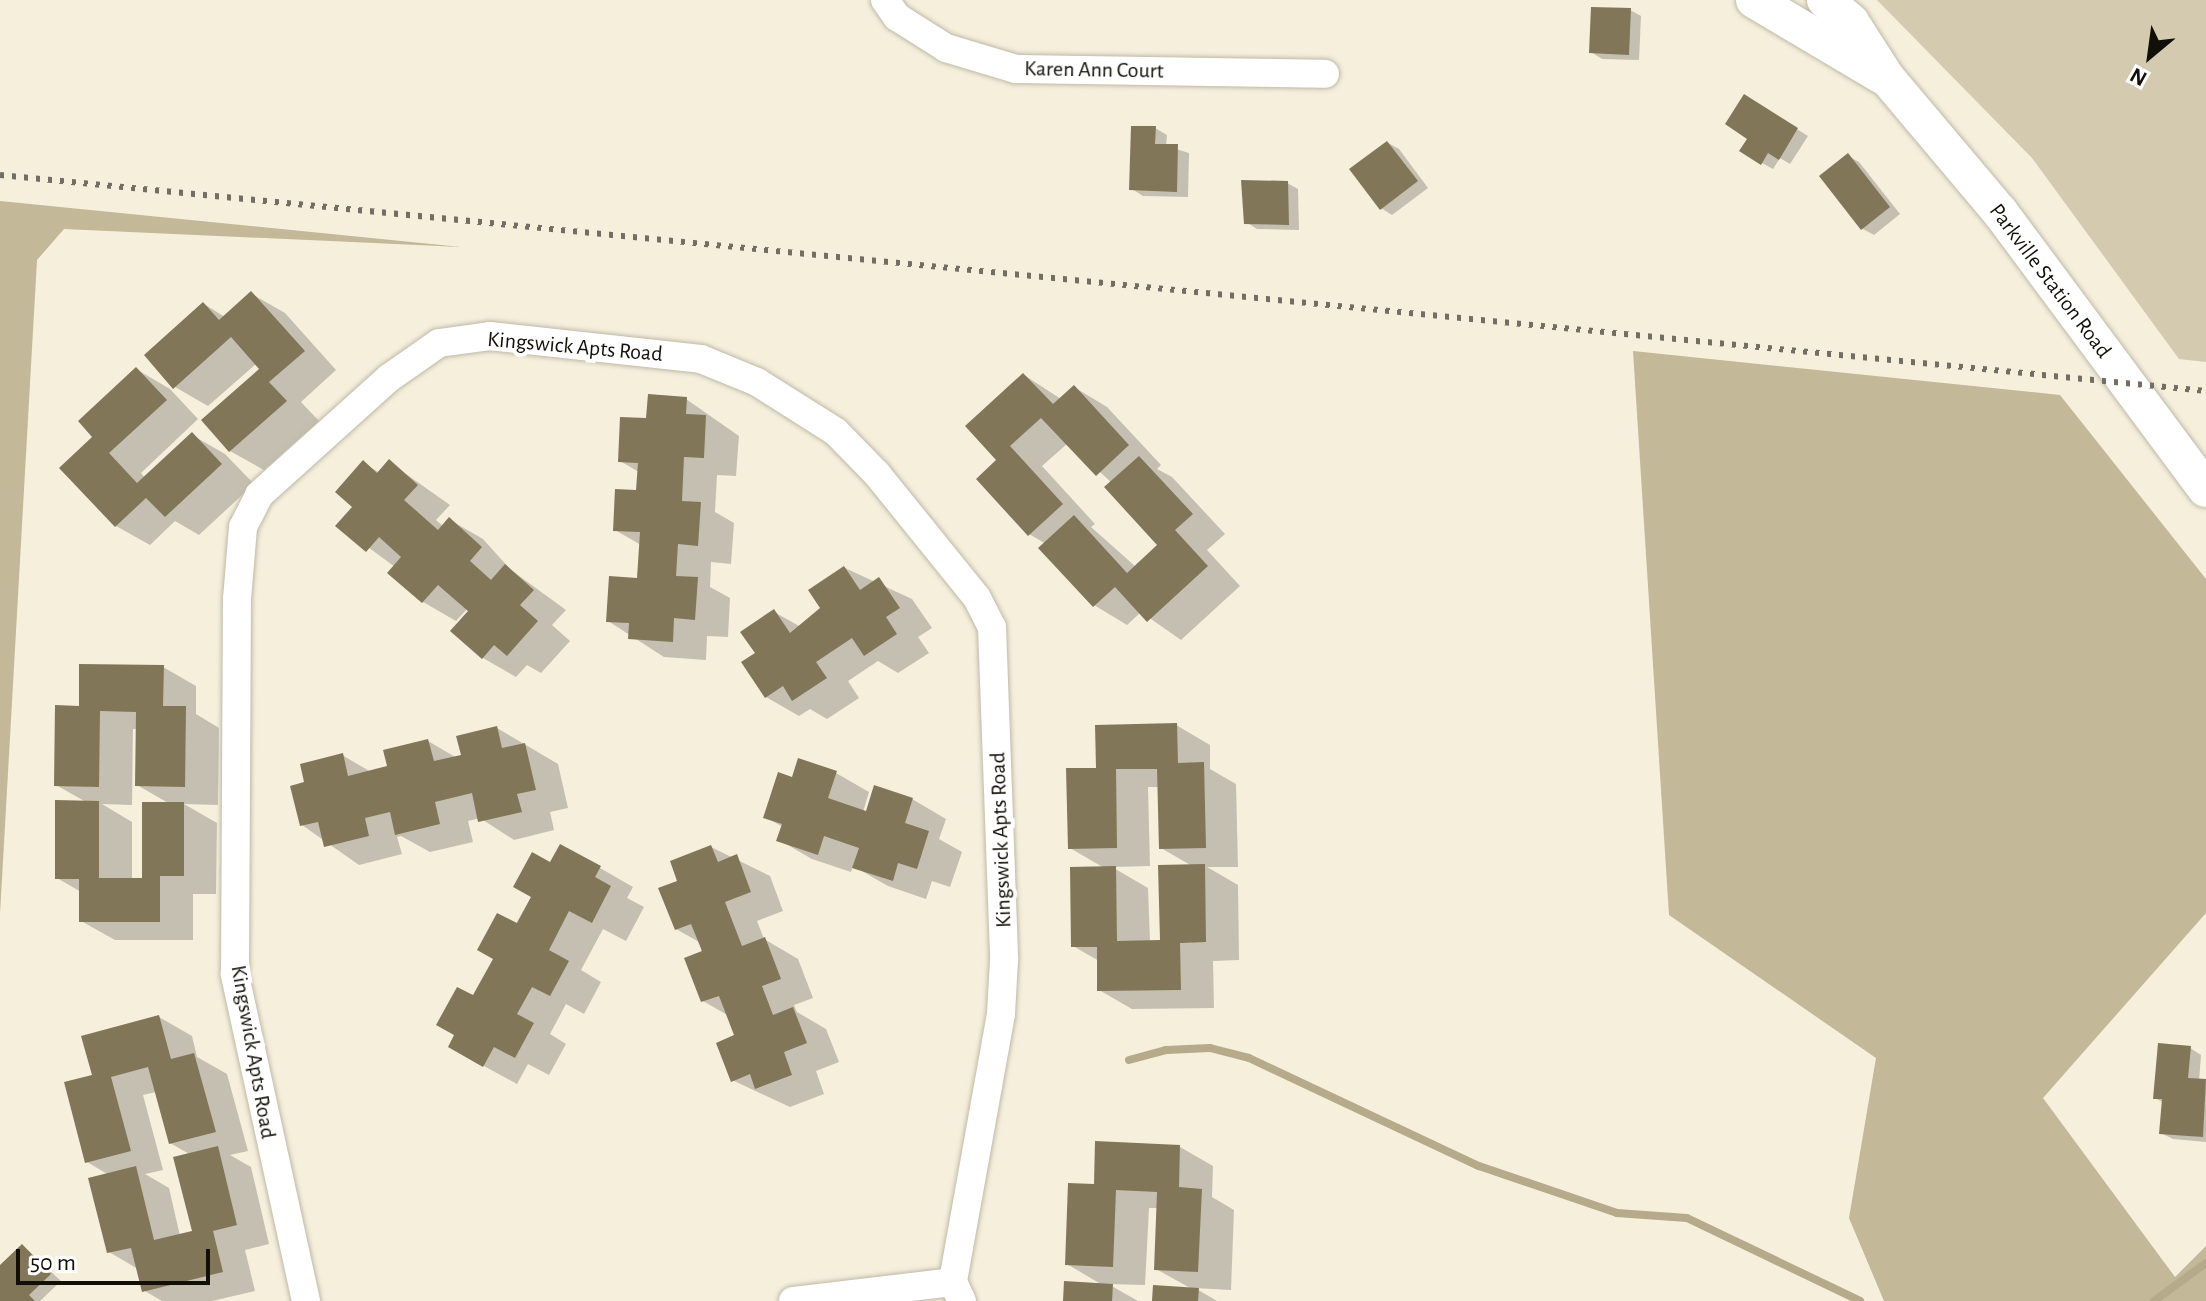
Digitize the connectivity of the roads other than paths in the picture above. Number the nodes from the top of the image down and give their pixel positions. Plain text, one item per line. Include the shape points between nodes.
1 (885, 0) edge
2 (1754, 0) edge
3 (1825, 0) edge
4 (1325, 74) dead end
5 (1887, 78) junction
6 (2206, 489) edge
7 (958, 1292) edge
8 (306, 1301) edge
9 (793, 1301) edge

1 - 4 street, Karen Ann Court via 897,17 946,48 1016,69
2 - 5 main road, Parkville Station Road
3 - 5 main road, Parkville Station Road via 1851,22
5 - 6 main road, Parkville Station Road via 2000,212
7 - 8 street, Kingswick Apts Road via 1003,987 992,627 977,598 867,464 836,432 757,382 701,359 490,336 439,343 389,378 259,495 243,527 237,599 235,974
7 - 9 street, Kingswick Apts Road

